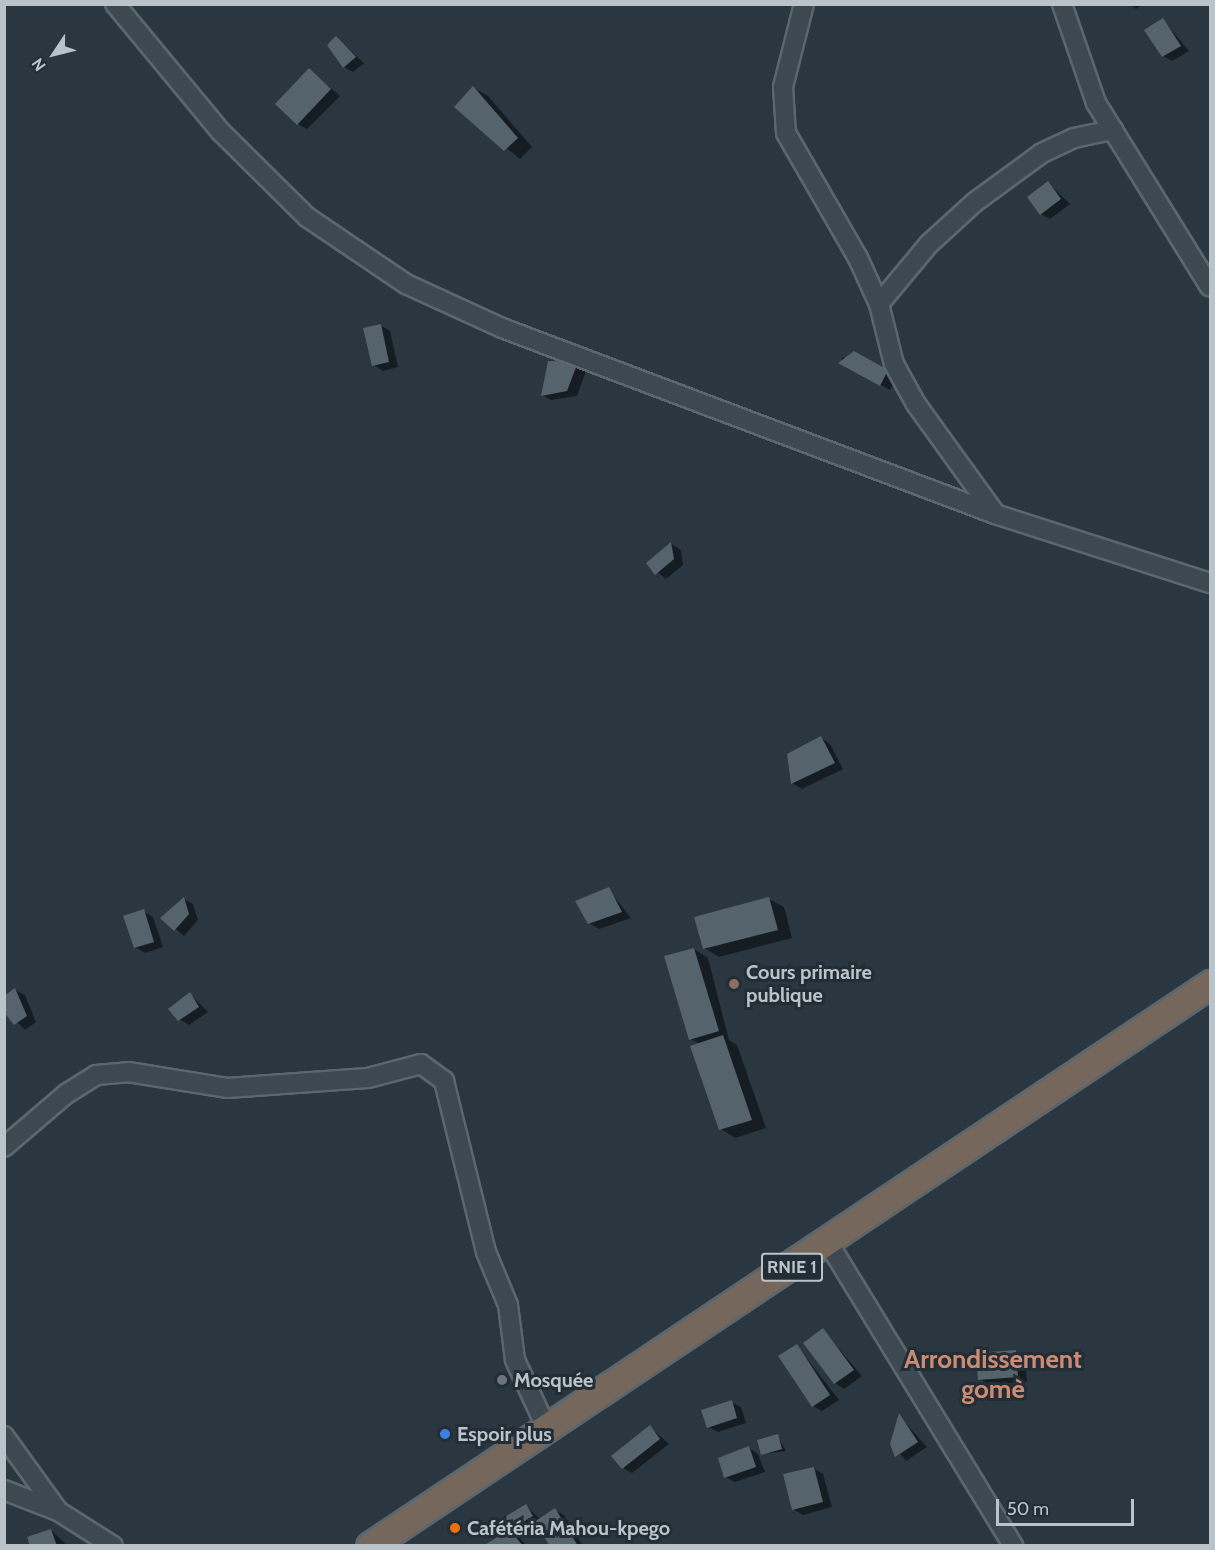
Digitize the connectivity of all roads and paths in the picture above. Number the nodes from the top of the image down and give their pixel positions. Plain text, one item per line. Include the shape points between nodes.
1 (115, 4) edge
2 (804, 4) edge
3 (1062, 4) edge
4 (1113, 130) junction
5 (1210, 287) edge
6 (879, 304) junction
7 (995, 514) junction
8 (1210, 583) edge
9 (1210, 984) edge
10 (4, 1147) edge
11 (829, 1244) junction
12 (546, 1427) junction
13 (4, 1436) edge
14 (4, 1490) edge
15 (58, 1511) junction
16 (113, 1545) edge
17 (370, 1545) edge
18 (1013, 1545) edge

1 - 7 street via 221,132 307,217 406,284 502,328
2 - 6 street via 783,87 786,133
3 - 4 street via 1096,103
4 - 5 street
4 - 6 street via 1074,138 1042,153 975,202 929,244
6 - 7 street via 894,364 916,404
7 - 8 street
9 - 11 highway, RNIE 1
10 - 12 street via 66,1094 96,1075 128,1072 227,1088 368,1078 421,1064 444,1082 486,1252 508,1305 514,1360
11 - 12 highway, RNIE 1
11 - 18 street
12 - 17 highway, RNIE 1
13 - 15 street
14 - 15 street
15 - 16 street

